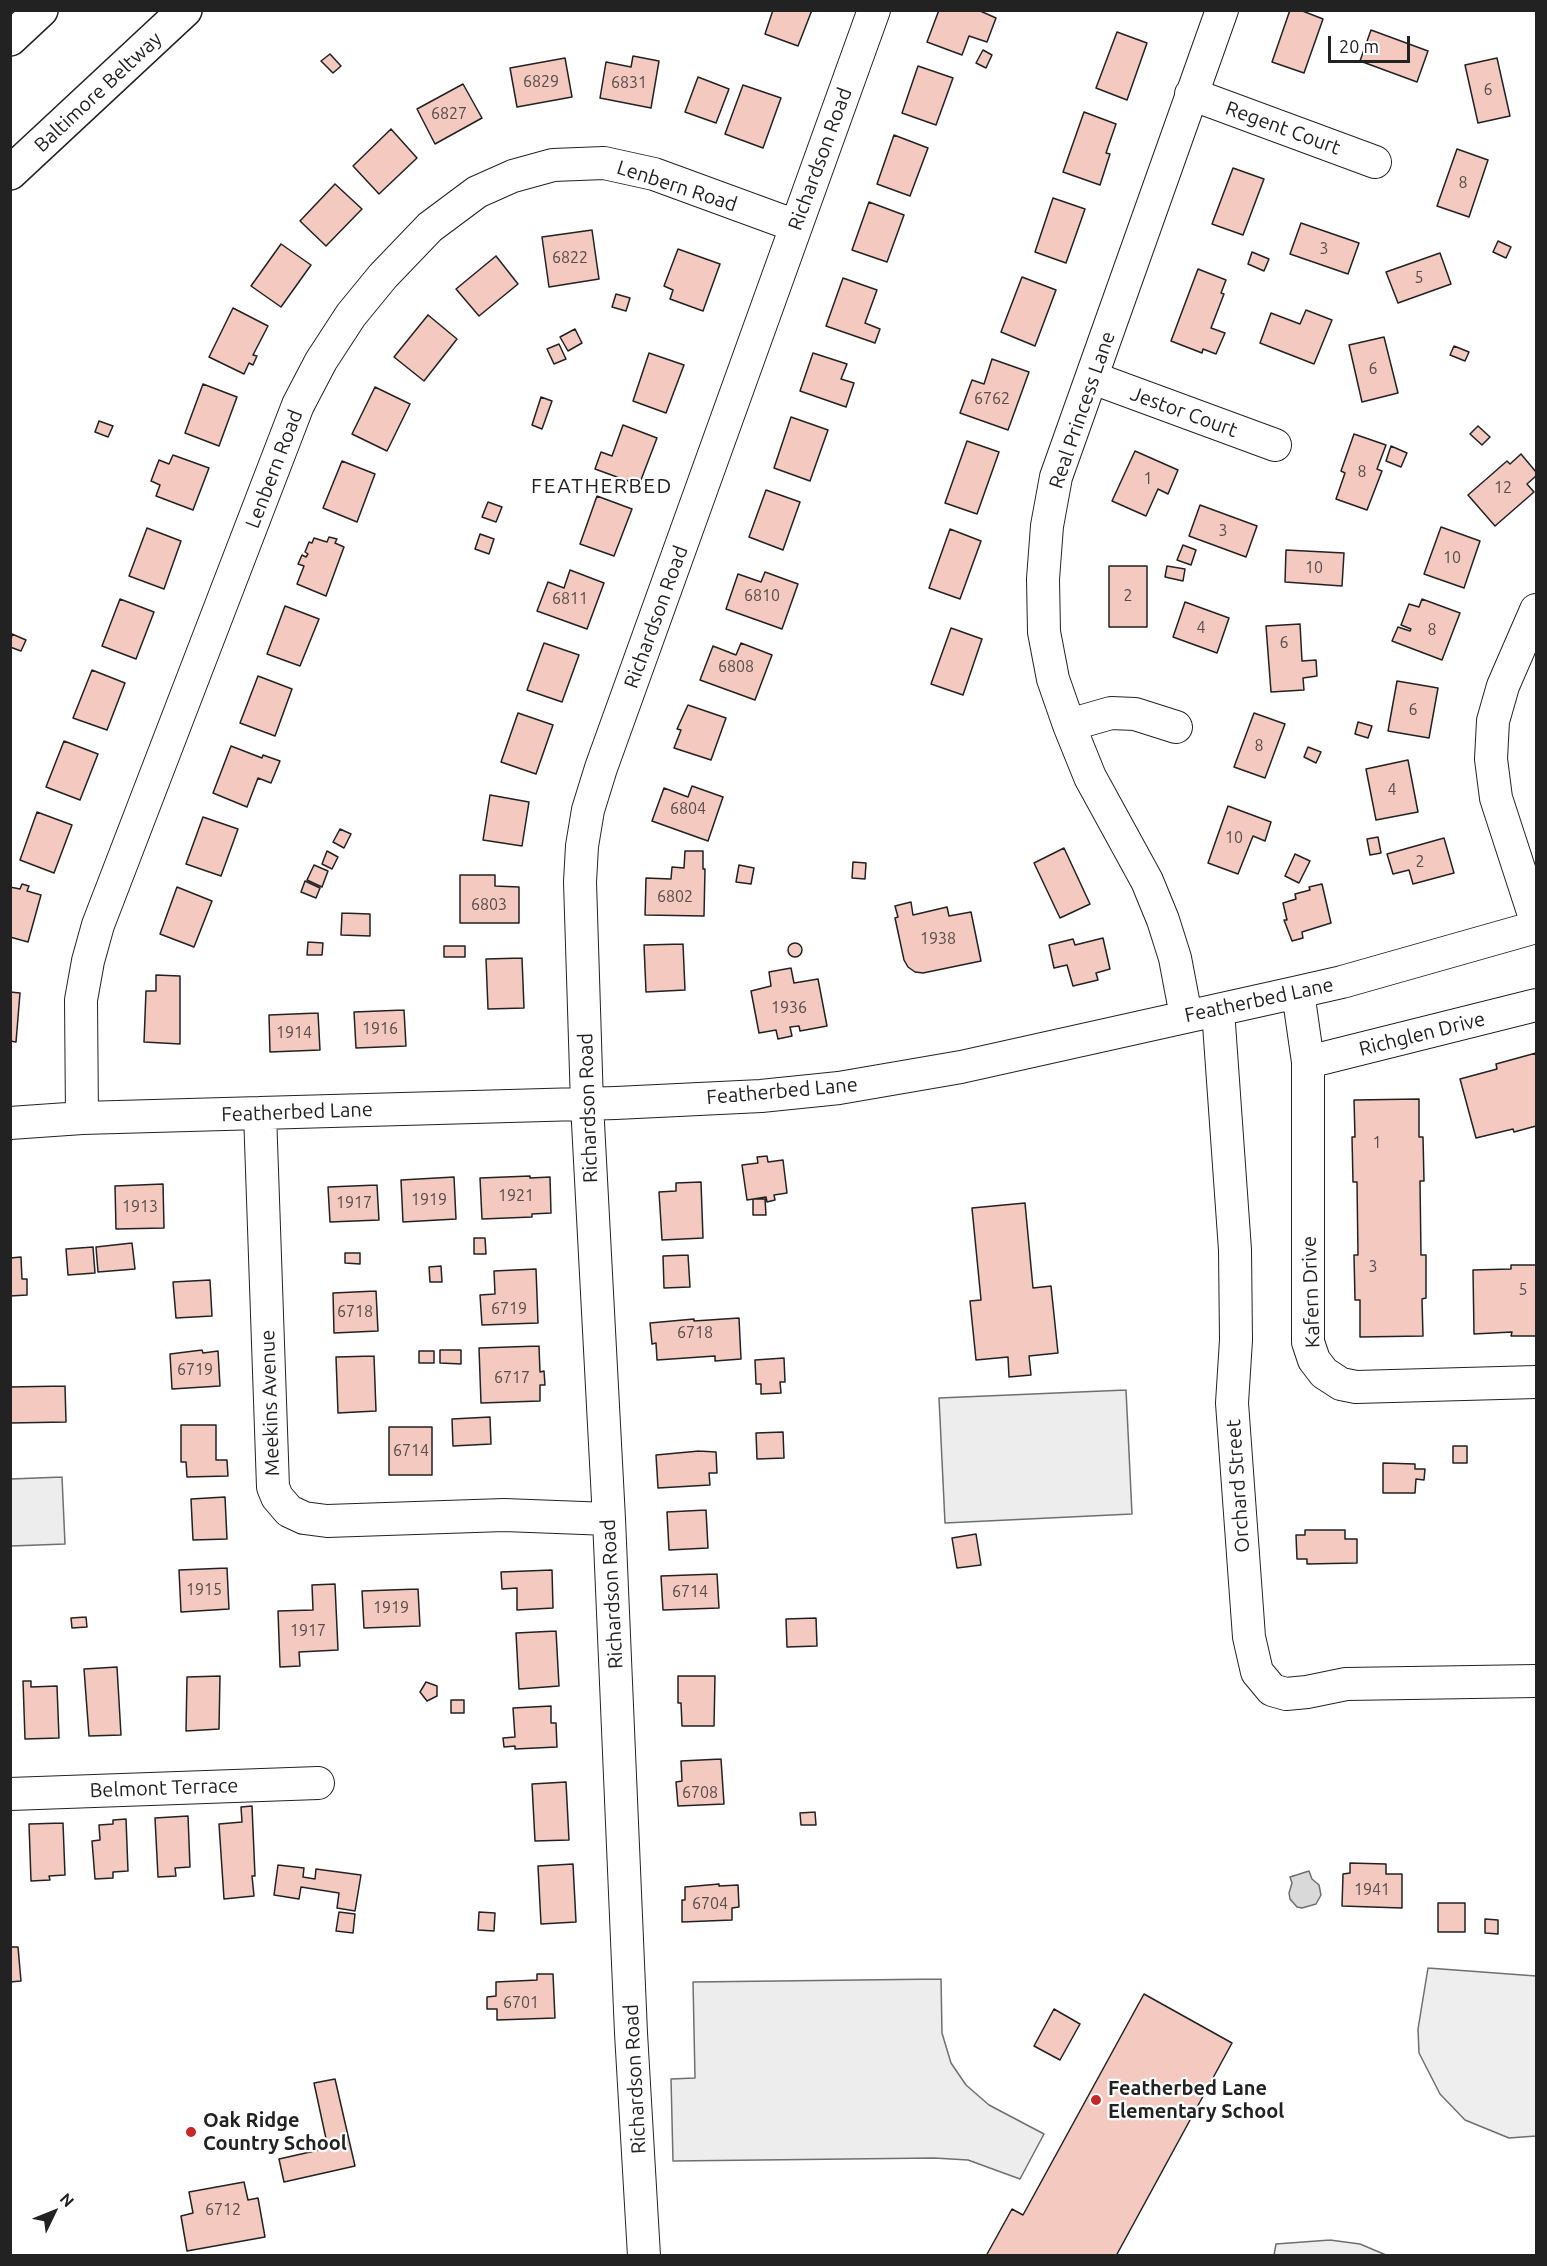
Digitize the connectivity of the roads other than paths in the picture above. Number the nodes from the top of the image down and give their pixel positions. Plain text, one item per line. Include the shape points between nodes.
1 (41, 10) edge
2 (185, 10) edge
3 (874, 10) edge
4 (1222, 10) edge
5 (10, 39) edge
6 (1191, 94) junction
7 (1376, 162) dead end
8 (10, 173) edge
9 (796, 226) junction
10 (1093, 378) junction
11 (1275, 445) dead end
12 (1536, 610) edge
13 (1069, 725) junction
14 (1176, 727) dead end
15 (1536, 921) edge
16 (1536, 927) edge
17 (1298, 992) junction
18 (1536, 1005) edge
19 (1218, 1010) junction
20 (1185, 1016) junction
21 (1308, 1062) junction
22 (587, 1104) junction
23 (260, 1113) junction
24 (82, 1118) junction
25 (10, 1123) edge
26 (1536, 1382) edge
27 (609, 1519) junction
28 (1536, 1681) edge
29 (318, 1783) dead end
30 (10, 1794) edge
31 (644, 2256) edge

1 - 5 highway
2 - 8 highway, Baltimore Beltway
3 - 9 street, Richardson Road
4 - 6 street, Real Princess Lane
6 - 7 street, Regent Court
6 - 10 street, Real Princess Lane
9 - 22 street, Richardson Road via 588,810 580,882
9 - 24 street, Lenbern Road via 654,174 604,163 553,165 513,176 477,192 430,226 351,315 298,405 98,925 81,1000
10 - 11 street, Jestor Court
10 - 13 street, Real Princess Lane via 1056,477 1043,579 1044,632 1053,679
12 - 15 street via 1503,686 1493,721 1491,759 1496,798
13 - 14 street via 1111,713 1135,714
13 - 20 street, Real Princess Lane via 1090,777 1147,881 1163,920 1175,958
16 - 17 street, Featherbed Lane
17 - 19 street, Featherbed Lane
17 - 21 street, Kafern Drive
18 - 21 street, Richglen Drive
19 - 20 street, Featherbed Lane
19 - 28 street, Orchard Street via 1235,1250 1233,1403 1249,1637 1257,1672 1272,1690 1286,1694 1346,1684
20 - 22 street, Featherbed Lane via 962,1067 839,1088 761,1096
21 - 26 street, Kafern Drive via 1308,1342 1314,1360 1324,1373 1341,1384 1356,1387
22 - 23 street, Featherbed Lane
22 - 27 street, Richardson Road
23 - 24 street, Featherbed Lane
23 - 27 street, Meekins Avenue via 273,1487 289,1511 327,1521 504,1515
24 - 25 street, Featherbed Lane
27 - 31 street, Richardson Road
29 - 30 street, Belmont Terrace

